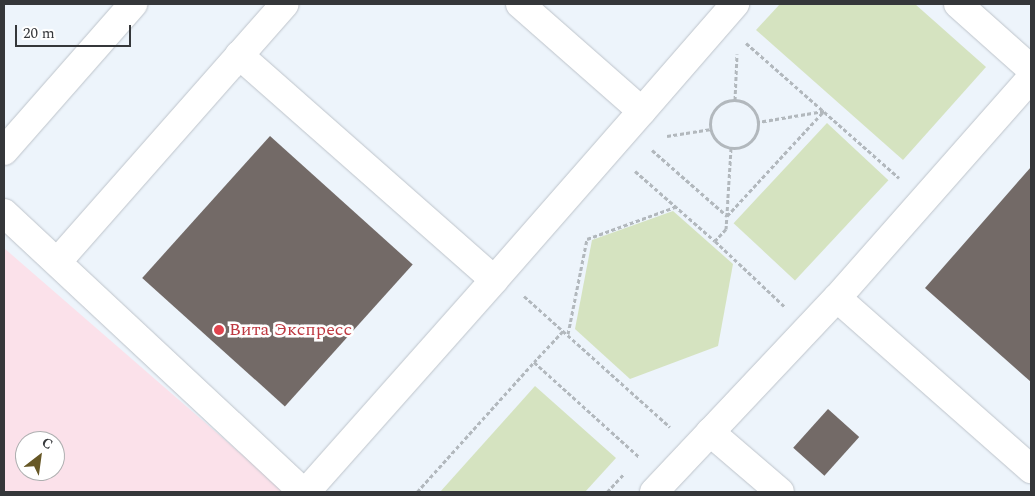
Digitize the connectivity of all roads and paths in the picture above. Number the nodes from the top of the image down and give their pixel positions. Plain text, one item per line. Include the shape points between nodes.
1 (134, 4) edge
2 (285, 4) edge
3 (520, 4) edge
4 (958, 4) edge
5 (732, 20) edge
6 (239, 55) junction
7 (1031, 69) edge
8 (1031, 78) edge
9 (734, 100) junction
10 (824, 111) junction
11 (758, 122) junction
12 (636, 126) junction
13 (711, 129) junction
14 (609, 148) junction
15 (731, 148) junction
16 (4, 150) edge
17 (924, 200) junction
18 (675, 207) junction
19 (4, 213) edge
20 (727, 216) junction
21 (715, 242) junction
22 (59, 260) junction
23 (497, 277) junction
24 (837, 298) junction
25 (808, 328) junction
26 (563, 331) junction
27 (568, 335) junction
28 (534, 362) junction
29 (702, 441) junction
30 (639, 457) dead end
31 (1031, 469) edge
32 (305, 492) edge
33 (417, 492) edge
34 (654, 492) edge
35 (780, 492) edge

1 - 16 lane
2 - 6 lane
3 - 12 lane
4 - 7 lane
5 - 9 path
5 - 10 path
5 - 12 lane
6 - 22 lane
6 - 23 lane
8 - 17 lane
9 - 11 path via 755,112
9 - 13 path via 719,105 711,117
10 - 11 path
10 - 17 path
10 - 20 path
11 - 15 path via 755,138 744,147
12 - 13 path
12 - 14 lane
12 - 20 path
13 - 15 path via 718,143
14 - 18 path
14 - 23 lane
15 - 20 path
17 - 24 lane
18 - 21 path
18 - 27 path via 588,239
19 - 22 lane
20 - 21 path via 726,228
21 - 25 path
22 - 32 lane
23 - 26 path
23 - 32 lane
24 - 25 lane
24 - 31 lane
25 - 29 lane
26 - 27 path
26 - 28 path
27 - 29 path
28 - 30 path
28 - 33 path
29 - 34 lane
29 - 35 lane

